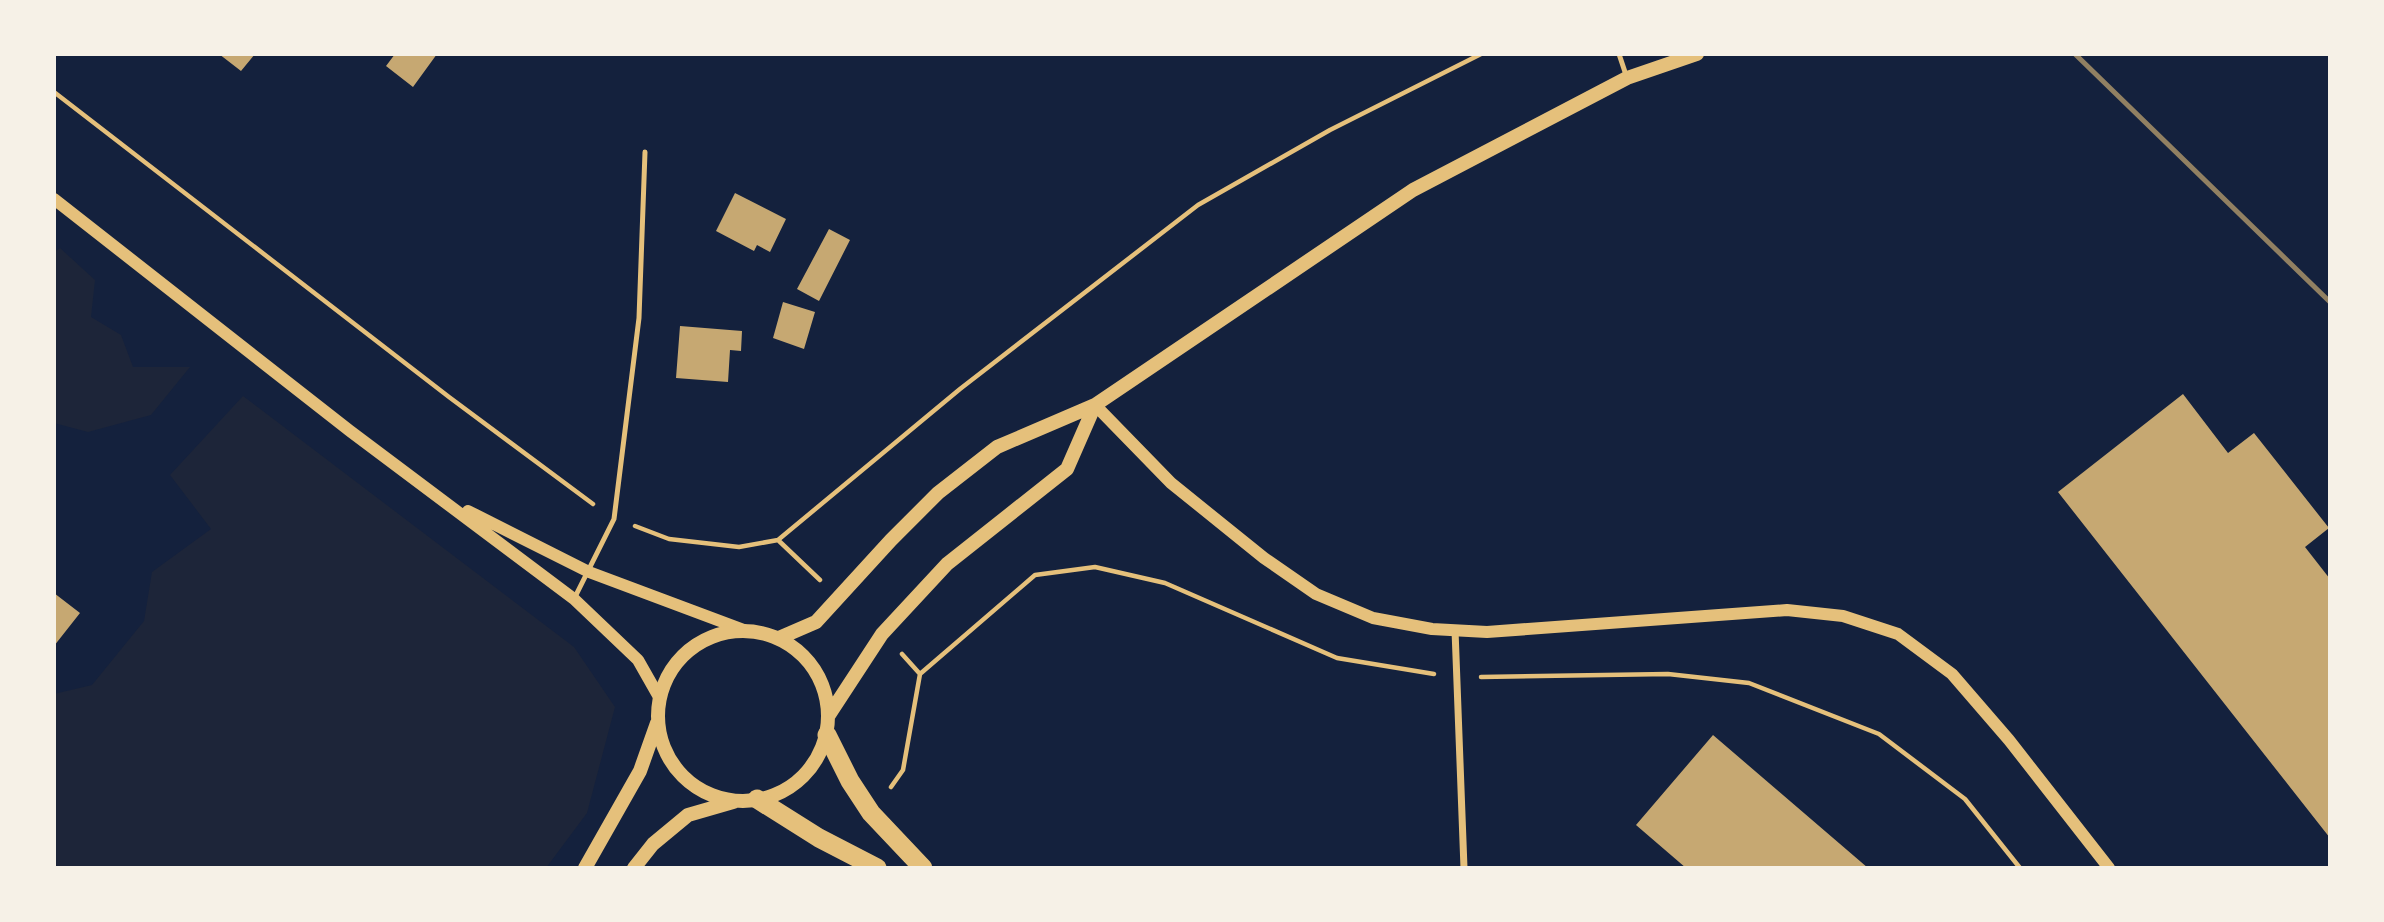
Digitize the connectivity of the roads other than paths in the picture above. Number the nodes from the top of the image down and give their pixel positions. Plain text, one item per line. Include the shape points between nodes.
1 (1619, 54) edge
2 (1697, 54) edge
3 (1627, 78) junction
4 (645, 152) dead end
5 (54, 199) edge
6 (1094, 405) junction
7 (439, 497) junction
8 (589, 572) junction
9 (574, 599) junction
10 (744, 630) junction
11 (1455, 630) junction
12 (779, 638) junction
13 (659, 696) junction
14 (829, 715) junction
15 (657, 723) junction
16 (827, 735) junction
17 (757, 799) junction
18 (733, 802) junction
19 (585, 868) edge
20 (634, 868) edge
21 (877, 868) edge
22 (923, 868) edge
23 (1464, 868) edge
24 (2109, 868) edge

1 - 3 lane
2 - 3 main road
3 - 6 main road via 1413,190
4 - 8 lane via 639,318 614,519
5 - 7 street
6 - 11 street via 1171,483 1316,594 1373,618
6 - 12 main road via 997,447 938,493 816,622
6 - 14 main road via 1067,469 947,564 883,634
7 - 8 street
7 - 9 street
8 - 9 lane
8 - 10 street
9 - 13 street via 638,660
10 - 12 main road
10 - 13 main road via 698,642 675,663
11 - 23 street
11 - 24 street via 1487,632 1787,610 1843,616 1898,634 1952,674
12 - 14 main road via 801,653 821,679
13 - 15 main road
14 - 16 main road
15 - 18 main road via 667,758 682,777 699,791
15 - 19 main road via 640,771
16 - 17 main road via 814,764 789,789
16 - 22 highway via 871,813
17 - 18 main road
17 - 21 highway
18 - 20 main road via 688,816 653,844

